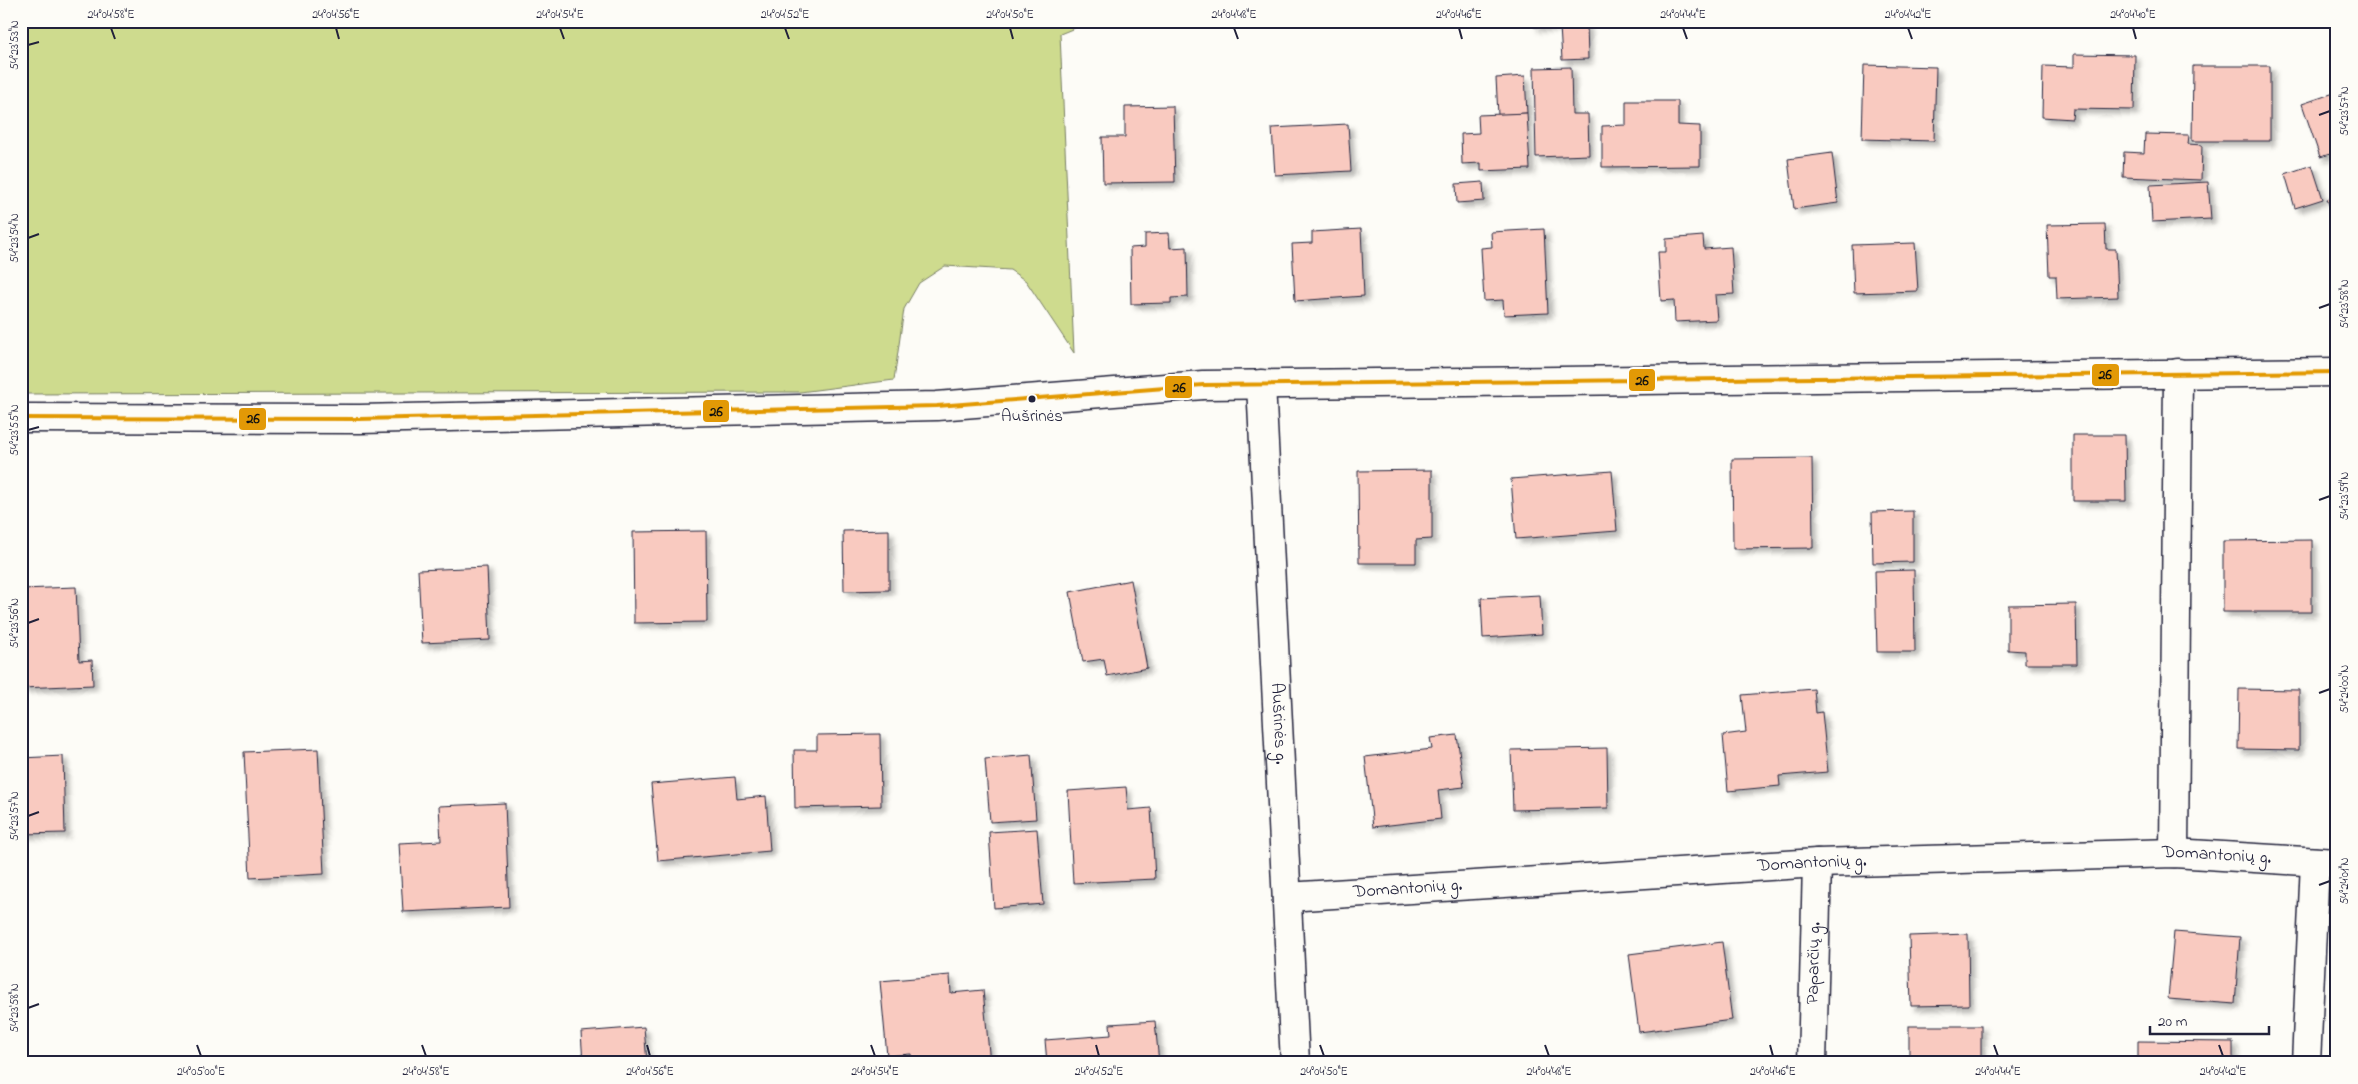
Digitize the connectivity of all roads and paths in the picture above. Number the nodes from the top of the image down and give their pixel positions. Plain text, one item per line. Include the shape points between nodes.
1 (2337, 372) edge
2 (2178, 373) junction
3 (1261, 384) junction
4 (21, 418) edge
5 (2174, 853) junction
6 (2326, 862) edge
7 (1817, 863) junction
8 (1287, 897) junction
9 (1296, 1063) edge
10 (1812, 1063) edge
11 (2306, 1063) edge

1 - 2 street
2 - 3 street
2 - 5 street
3 - 4 street via 1203,385 937,406 360,419
3 - 8 street, Aušrinės g.
5 - 6 street, Domantonių g.
5 - 7 street, Domantonių g.
6 - 11 street
7 - 8 street, Domantonių g.
7 - 10 street, Paparčių g.
8 - 9 street, Aušrinės g.

